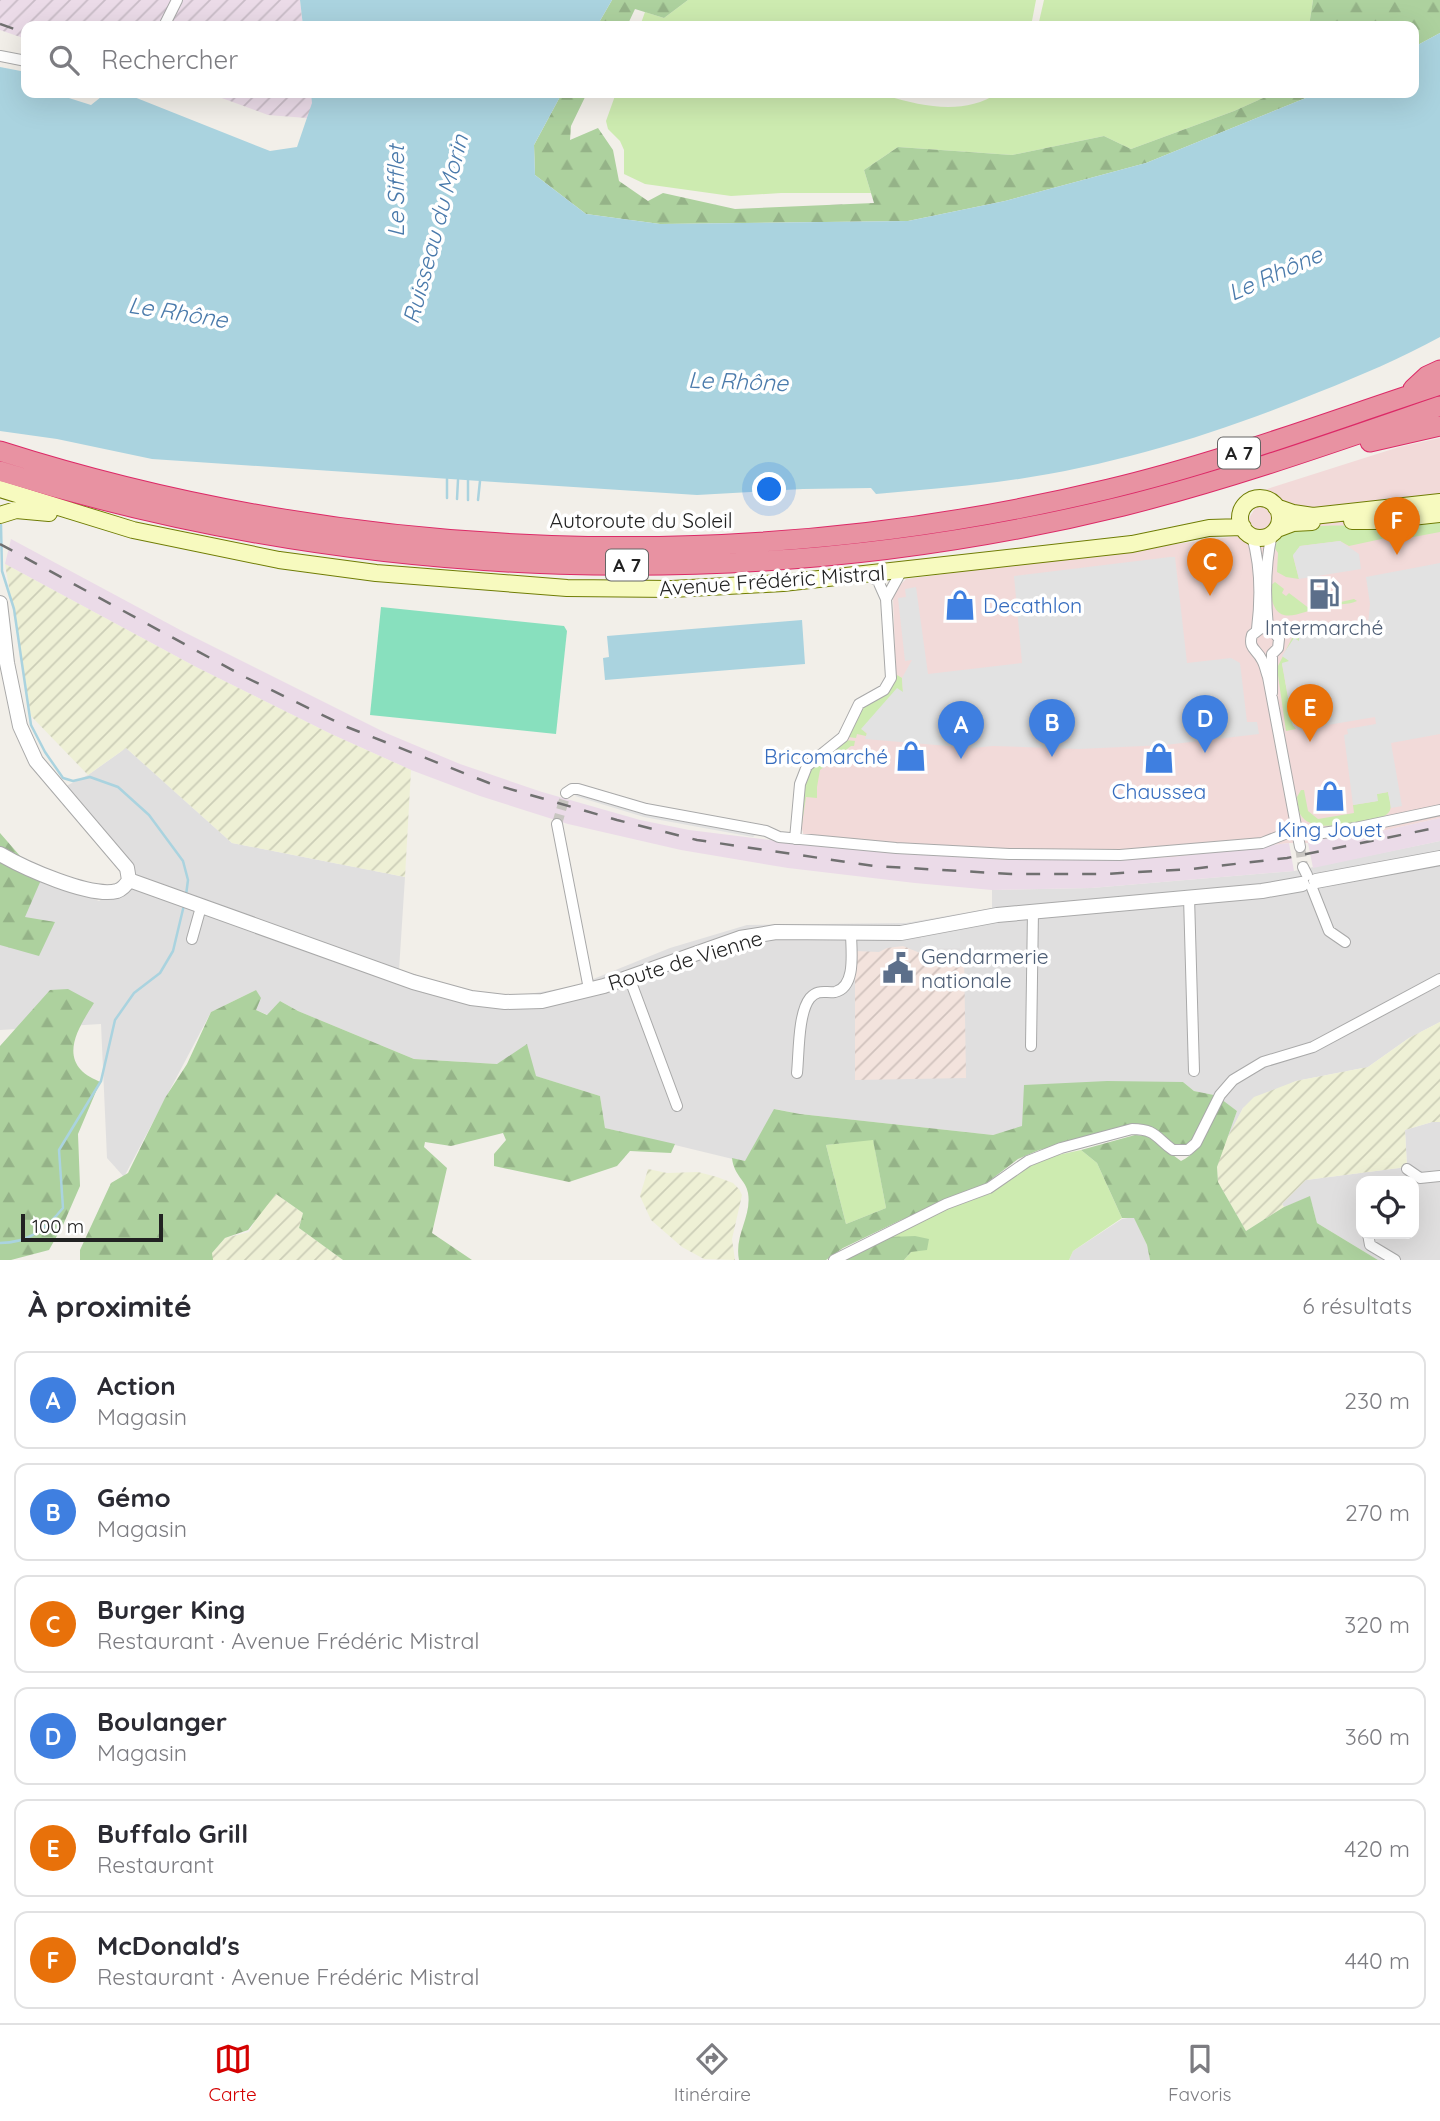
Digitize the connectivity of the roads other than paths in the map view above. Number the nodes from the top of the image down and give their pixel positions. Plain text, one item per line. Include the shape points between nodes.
1 (177, 0) edge
2 (166, 21) edge
3 (0, 56) edge
4 (21, 60) edge
5 (1440, 370) edge
6 (1440, 385) edge
7 (1404, 397) junction
8 (1440, 406) edge
9 (1440, 426) edge
10 (1317, 449) junction
11 (0, 451) edge
12 (0, 471) edge
13 (0, 489) edge
14 (1440, 502) edge
15 (1276, 507) junction
16 (1440, 514) edge
17 (0, 515) edge
18 (87, 517) junction
19 (1246, 525) junction
20 (1274, 531) junction
21 (902, 570) junction
22 (1264, 573) junction
23 (866, 574) junction
24 (886, 599) junction
25 (0, 603) edge
26 (1263, 629) junction
27 (1266, 655) junction
28 (566, 793) dead end
29 (1440, 810) edge
30 (557, 824) tunnel mouth
31 (1295, 830) junction
32 (795, 839) junction
33 (1300, 847) tunnel mouth
34 (0, 854) edge
35 (1440, 858) edge
36 (1308, 879) junction
37 (130, 880) junction
38 (1189, 897) junction
39 (191, 903) junction
40 (1033, 911) junction
41 (851, 933) junction
42 (192, 939) dead end
43 (1345, 942) dead end
44 (629, 977) junction
45 (1440, 979) edge
46 (589, 989) junction
47 (1031, 1046) dead end
48 (1194, 1070) dead end
49 (797, 1073) dead end
50 (677, 1106) dead end
51 (1407, 1169) dead end
52 (1440, 1176) edge
53 (1369, 1239) edge
54 (834, 1260) edge
55 (1395, 1260) edge

1 - 2 street
3 - 4 street
5 - 7 highway
6 - 7 highway, Autoroute du Soleil / A 7
7 - 11 highway, Autoroute du Soleil / A 7 via 1214,461 1037,505 859,533 667,545 502,542 332,527 167,496
8 - 10 highway, Autoroute du Soleil / A 7
9 - 10 highway via 1369,443
10 - 12 highway, Autoroute du Soleil / A 7 via 1163,496 995,532 815,556 610,565 500,561 325,545 163,515
13 - 18 main road
14 - 15 main road via 1314,516
15 - 19 main road via 1266,499 1248,503
15 - 20 main road via 1280,515
16 - 20 main road via 1293,523
17 - 18 main road via 16,510
18 - 23 main road, Avenue Frédéric Mistral via 176,541 279,560 376,573 567,588 726,587
19 - 20 main road via 1265,537
19 - 21 main road, Avenue Frédéric Mistral via 1132,544
19 - 22 street
20 - 22 street
21 - 23 main road, Avenue Frédéric Mistral
21 - 24 street
22 - 26 street
23 - 24 street via 878,581
24 - 32 street via 889,684 859,704 843,737 807,766 800,784
25 - 37 street via 20,726 36,761 127,868
26 - 27 street via 1252,635 1251,646 1254,652
26 - 27 street via 1275,632 1279,639 1278,648
27 - 31 street
28 - 32 street via 578,789 646,809
29 - 31 street via 1323,833
30 - 46 street
31 - 32 street via 1262,843 1119,855 1009,854
31 - 33 street
34 - 37 street via 100,892 117,891
35 - 36 street, Route de Vienne
36 - 38 street, Route de Vienne via 1262,891
36 - 43 street via 1329,931
37 - 39 street, Route de Vienne
38 - 40 street, Route de Vienne
38 - 48 street
39 - 42 street
39 - 46 street, Route de Vienne via 471,998 542,1001
40 - 41 street, Route de Vienne via 901,933
40 - 47 street
41 - 44 street, Route de Vienne via 776,932 740,938
41 - 49 street via 846,985 837,992 821,991 811,997 803,1011
44 - 46 street, Route de Vienne
44 - 50 street
45 - 54 street via 1313,1047 1263,1062 1233,1080 1188,1150 1173,1150 1144,1129 1061,1147 1028,1161 989,1188 946,1204
51 - 52 street via 1420,1178
53 - 55 street via 1370,1245

